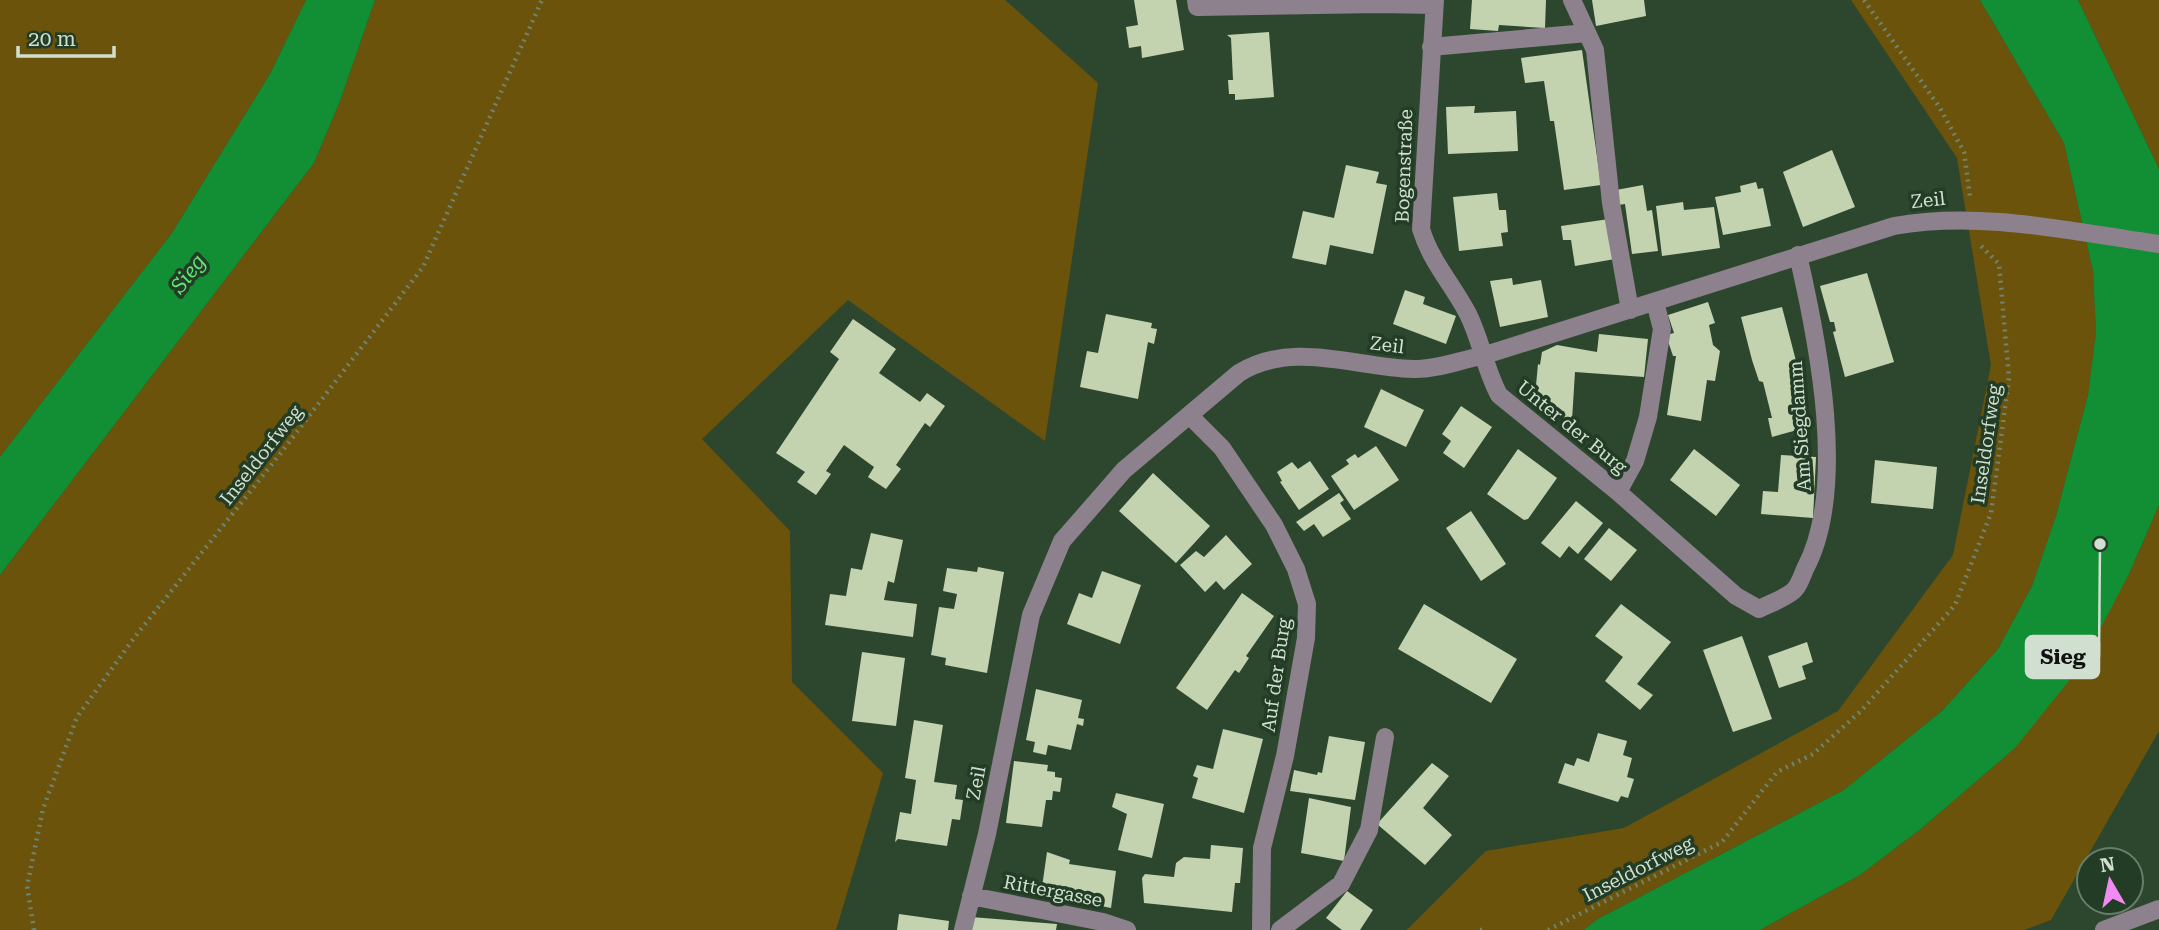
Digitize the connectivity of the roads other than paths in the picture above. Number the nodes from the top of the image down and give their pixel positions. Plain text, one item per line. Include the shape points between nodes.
1 (1196, 0) edge
2 (1572, 0) edge
3 (1380, 2) edge
4 (1434, 3) edge
5 (1587, 33) junction
6 (1431, 47) junction
7 (2159, 244) edge
8 (1798, 255) junction
9 (1655, 302) junction
10 (1630, 310) junction
11 (1482, 356) junction
12 (1190, 416) junction
13 (1618, 492) junction
14 (1759, 609) joint
15 (1385, 737) dead end
16 (971, 896) junction
17 (2159, 909) edge
18 (963, 930) edge
19 (1127, 930) edge
20 (1261, 930) edge
21 (1280, 930) edge
22 (2104, 930) edge

1 - 3 street via 1197,7
2 - 5 street
3 - 4 street
4 - 6 street, Bogenstraße
5 - 6 street
5 - 10 street via 1595,50 1611,203
6 - 11 street, Bogenstraße via 1422,229 1428,251 1469,317
7 - 8 street, Zeil via 1973,218 1933,219
8 - 9 street, Zeil
8 - 14 street, Am Siegdamm via 1819,368 1828,467 1826,508 1815,551 1794,591
9 - 10 street, Zeil
9 - 13 street, Unter der Burg via 1662,328 1647,417 1635,461
10 - 11 street, Zeil
11 - 12 street, Zeil via 1416,369 1280,356 1239,373
11 - 13 street, Unter der Burg via 1499,395
12 - 16 street, Zeil via 1124,470 1062,541 1031,615
12 - 20 street, Auf der Burg via 1222,448 1274,525 1307,604 1306,638 1285,756 1262,848
13 - 14 street, Unter der Burg via 1736,596
15 - 21 street via 1369,830 1341,884
16 - 18 street, Zeil
16 - 19 street, Rittergasse
17 - 22 street

